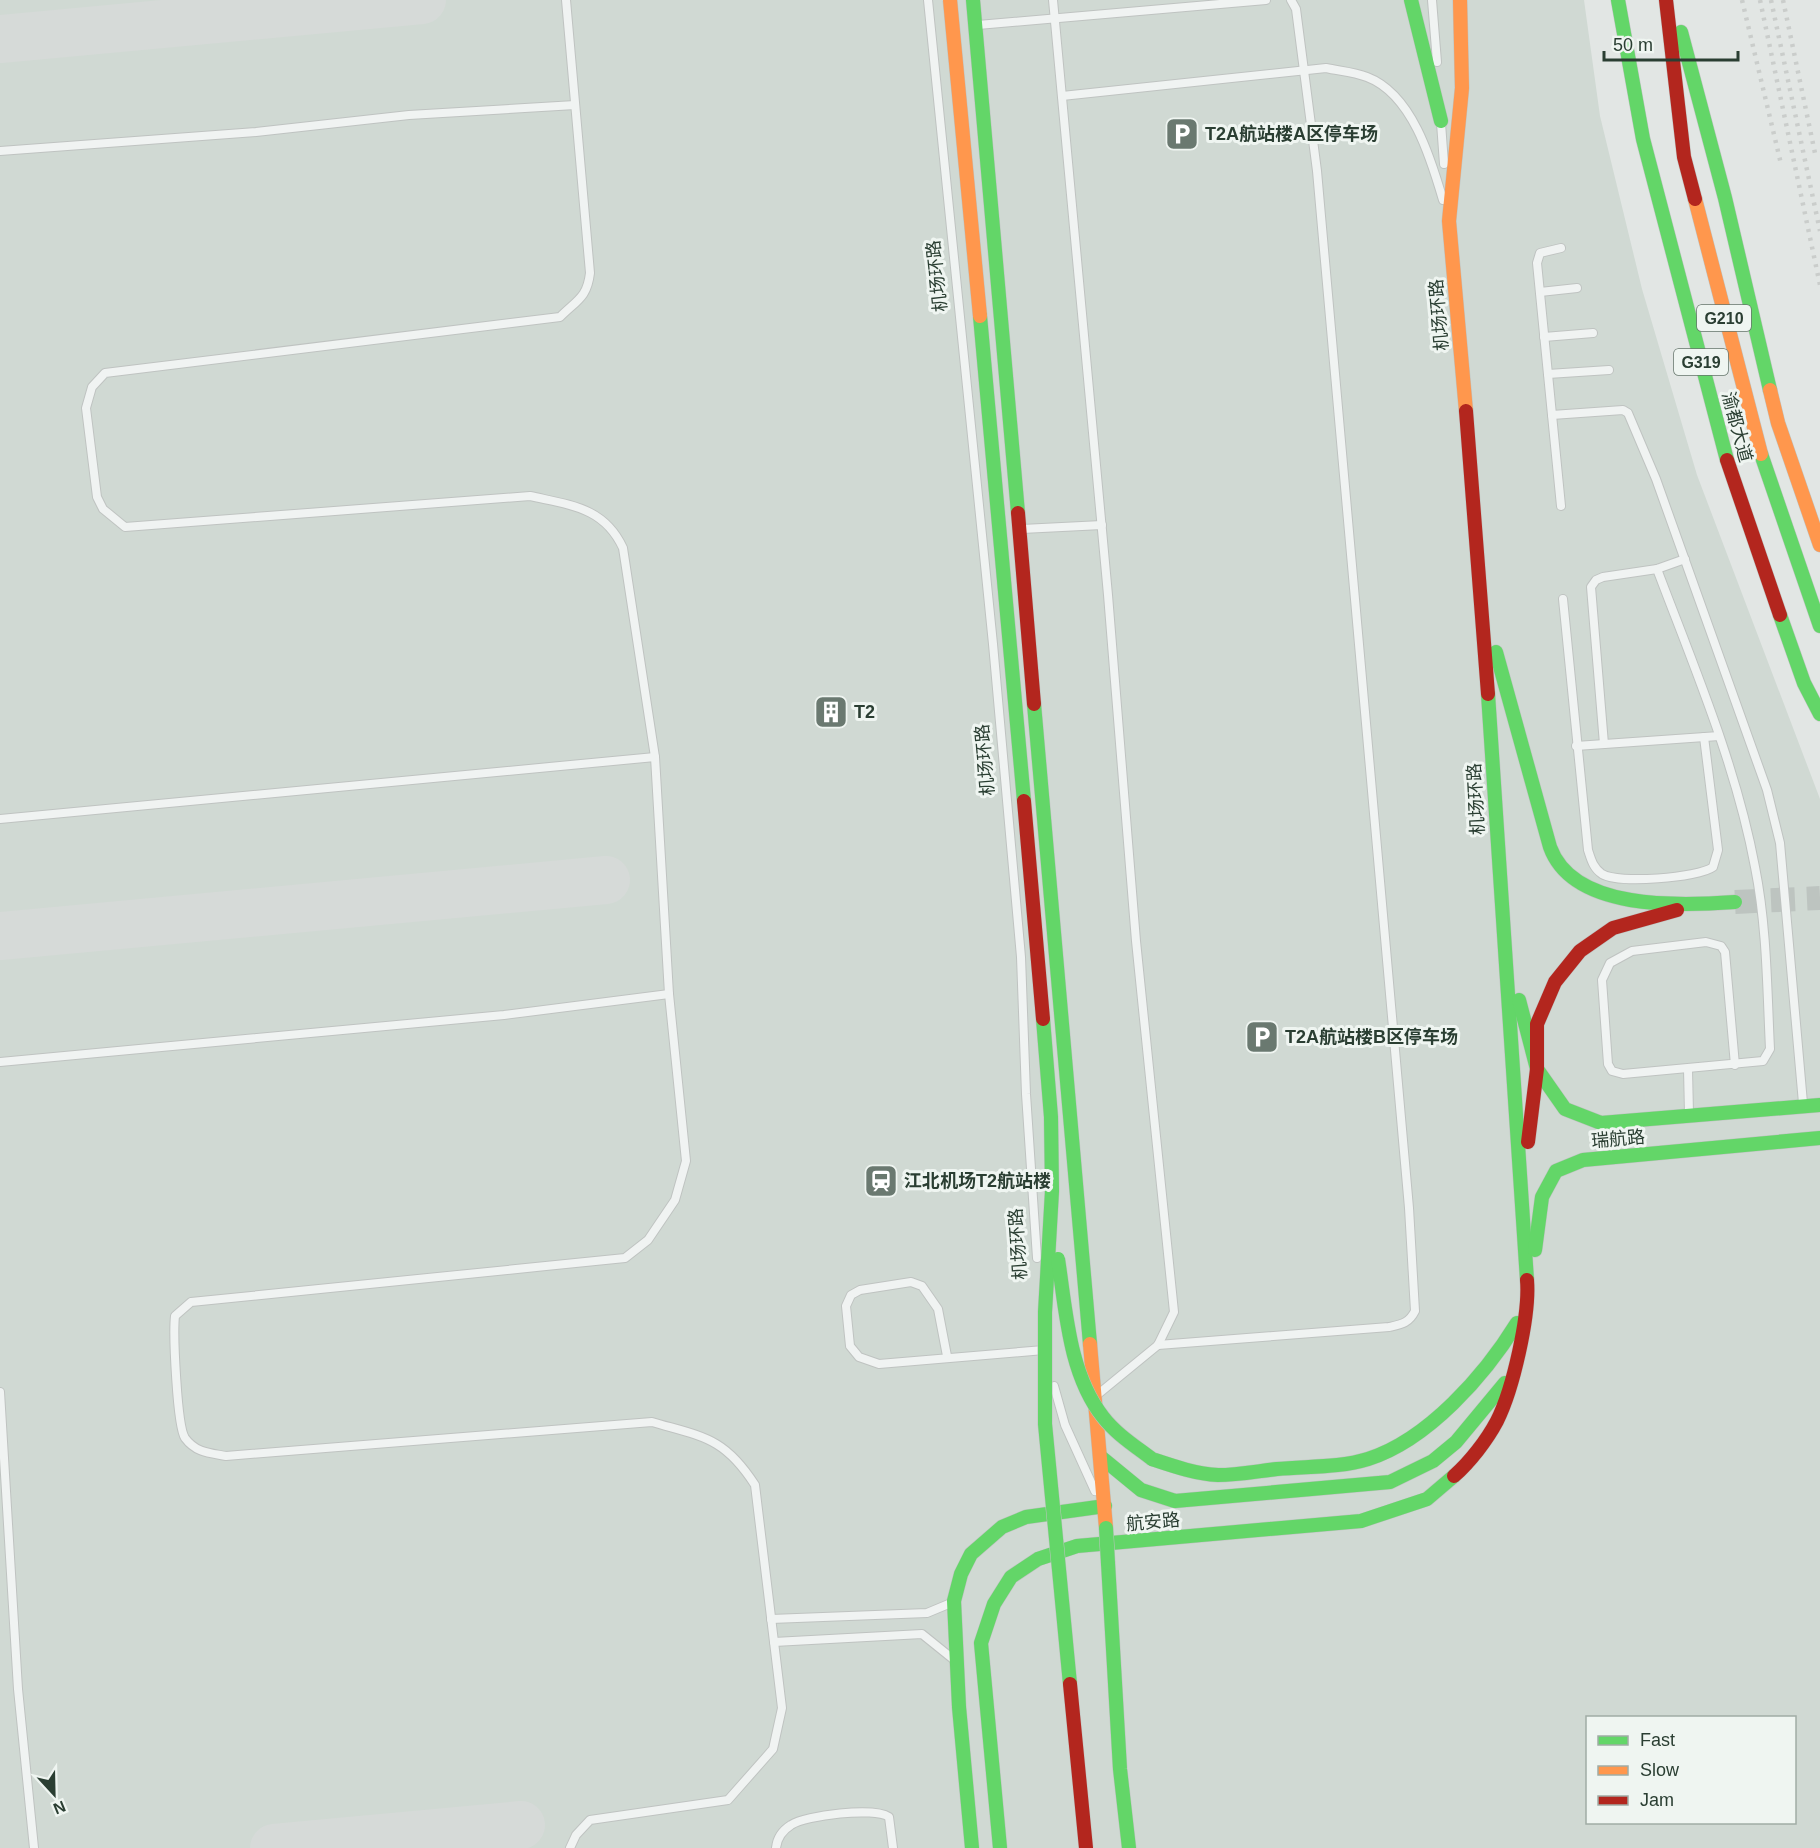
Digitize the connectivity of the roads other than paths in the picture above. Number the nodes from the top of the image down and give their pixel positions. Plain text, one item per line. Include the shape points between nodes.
1 (566, 0) edge
2 (928, 0) edge
3 (950, 0) edge
4 (973, 0) edge
5 (1053, 0) edge
6 (1266, 0) edge
7 (1291, 0) edge
8 (1411, 0) edge
9 (1432, 0) edge
10 (1460, 0) edge
11 (1618, 0) edge
12 (1666, 0) edge
13 (1672, 0) edge
14 (1054, 18) junction
15 (975, 26) junction
16 (1305, 69) junction
17 (1062, 96) junction
18 (575, 105) junction
19 (1441, 121) junction
20 (0, 151) edge
21 (1449, 221) junction
22 (1561, 248) dead end
23 (1576, 288) dead end
24 (1540, 292) junction
25 (1593, 333) dead end
26 (1544, 337) junction
27 (1609, 370) dead end
28 (1548, 374) junction
29 (1552, 415) junction
30 (1561, 507) dead end
31 (1102, 525) junction
32 (1019, 529) junction
33 (1820, 545) edge
34 (1685, 559) junction
35 (1658, 569) junction
36 (1563, 599) dead end
37 (1483, 603) junction
38 (1820, 626) edge
39 (1804, 682) junction
40 (1820, 714) edge
41 (1820, 732) edge
42 (1719, 736) junction
43 (1704, 737) junction
44 (1604, 744) junction
45 (1576, 746) junction
46 (655, 757) junction
47 (0, 819) edge
48 (1735, 902) tunnel mouth
49 (1690, 906) junction
50 (1505, 945) junction
51 (669, 994) junction
52 (0, 1062) edge
53 (1735, 1065) junction
54 (1537, 1069) junction
55 (1688, 1069) junction
56 (1820, 1105) edge
57 (1803, 1107) junction
58 (1689, 1116) junction
59 (1820, 1138) edge
60 (1521, 1198) junction
61 (1051, 1218) junction
62 (1529, 1302) junction
63 (1158, 1345) junction
64 (1044, 1350) junction
65 (947, 1356) junction
66 (1512, 1375) junction
67 (0, 1392) edge
68 (1096, 1396) junction
69 (1102, 1458) junction
70 (1105, 1506) junction
71 (954, 1601) junction
72 (771, 1619) junction
73 (774, 1642) junction
74 (957, 1662) junction
75 (34, 1848) edge
76 (570, 1848) edge
77 (776, 1848) edge
78 (892, 1848) edge
79 (972, 1848) edge
80 (1000, 1848) edge
81 (1086, 1848) edge
82 (1129, 1848) edge

1 - 18 lane
2 - 64 lane, 机场环路 via 1020,946
3 - 61 main road, 机场环路, bridge via 1050,1106
4 - 15 main road
5 - 14 lane
6 - 14 lane
7 - 16 lane via 1296,9
8 - 19 main road
9 - 19 lane, 机场环路
10 - 21 main road, 机场环路 via 1462,88
11 - 39 main road, 渝都大道 / G319 via 1643,139 1729,468
12 - 38 main road, 渝都大道 / G210 via 1684,158 1762,456
13 - 33 main road via 1725,198 1778,423
14 - 15 lane
14 - 17 lane
15 - 32 main road
16 - 17 lane
16 - 21 lane via 1326,68 1369,78 1401,102 1427,147
16 - 63 lane via 1409,1208 1415,1311 1403,1324 1389,1327
17 - 31 lane
18 - 20 lane via 409,115 256,132
18 - 46 lane via 590,273 583,298 560,317 105,373 92,387 86,408 97,497 103,509 125,527 530,496 578,506 601,518 615,530 623,548
19 - 21 lane, 机场环路
21 - 37 main road, 机场环路
22 - 24 lane via 1544,251 1537,257
23 - 24 lane
24 - 26 lane
25 - 26 lane
26 - 28 lane
27 - 28 lane
28 - 29 lane
29 - 30 lane
29 - 34 lane via 1623,410 1628,413
31 - 32 lane
31 - 63 lane via 1136,941 1174,1312
32 - 68 main road
34 - 35 lane
34 - 57 lane via 1767,790 1780,843
35 - 42 lane
35 - 44 lane via 1603,577 1591,587
36 - 45 lane
37 - 49 main road via 1545,834 1556,861 1578,882 1609,894
37 - 50 main road, 机场环路
39 - 40 main road, 渝都大道 / G319
39 - 41 main road
42 - 43 lane
42 - 53 lane via 1746,820 1756,870 1764,932 1770,1049 1763,1061
43 - 44 lane
43 - 45 lane via 1718,849 1713,867 1700,873 1628,879 1605,876 1592,862
44 - 45 lane
46 - 47 lane
46 - 51 lane
48 - 49 main road
49 - 54 main road via 1613,928 1580,951 1555,982 1537,1024
50 - 54 main road
50 - 60 main road, 机场环路
51 - 52 lane via 504,1015
51 - 72 lane via 686,1161 675,1200 648,1240 625,1258 191,1302 175,1316 173,1337 183,1436 199,1452 226,1456 652,1422 712,1440 739,1460 755,1485
53 - 55 lane
53 - 55 lane via 1725,952 1721,946 1706,942 1619,956 1605,969 1602,980 1611,1071 1623,1074
54 - 58 main road, 瑞航路 via 1565,1109 1601,1124
54 - 60 main road
55 - 58 lane
56 - 57 main road, 瑞航路
57 - 58 main road, 瑞航路
59 - 62 main road, 瑞航路 via 1583,1160 1556,1171 1542,1197
60 - 62 main road, 机场环路
61 - 62 main road, bridge via 1073,1348 1101,1415 1152,1459 1187,1471 1218,1475 1351,1462 1380,1454 1409,1436 1471,1385 1506,1343
61 - 81 main road, bridge via 1045,1312 1045,1424
62 - 66 main road, 机场环路
63 - 68 lane
64 - 65 lane
64 - 70 lane, 机场环路 via 1065,1425 1089,1482
65 - 65 lane via 879,1364 859,1357 850,1346 846,1306 851,1295 911,1282 922,1286 938,1309
66 - 69 main road via 1456,1442 1433,1461 1390,1482 1166,1502 1143,1493
66 - 80 main road, 航安路 via 1497,1420 1464,1467 1427,1499 1361,1521 1077,1546 1025,1565 1001,1587 987,1616 981,1643
67 - 75 lane via 18,1689
68 - 69 main road
69 - 70 main road
70 - 71 main road, 航安路 via 1026,1517 1002,1527 971,1554
70 - 82 main road, bridge via 1120,1768
71 - 72 lane via 927,1613
71 - 74 main road, 航安路
72 - 73 lane
73 - 74 lane via 922,1634
73 - 76 lane via 782,1708 773,1749 738,1791 728,1800 590,1820
74 - 79 main road, 航安路
77 - 78 lane via 785,1830 802,1820 870,1812 889,1817

